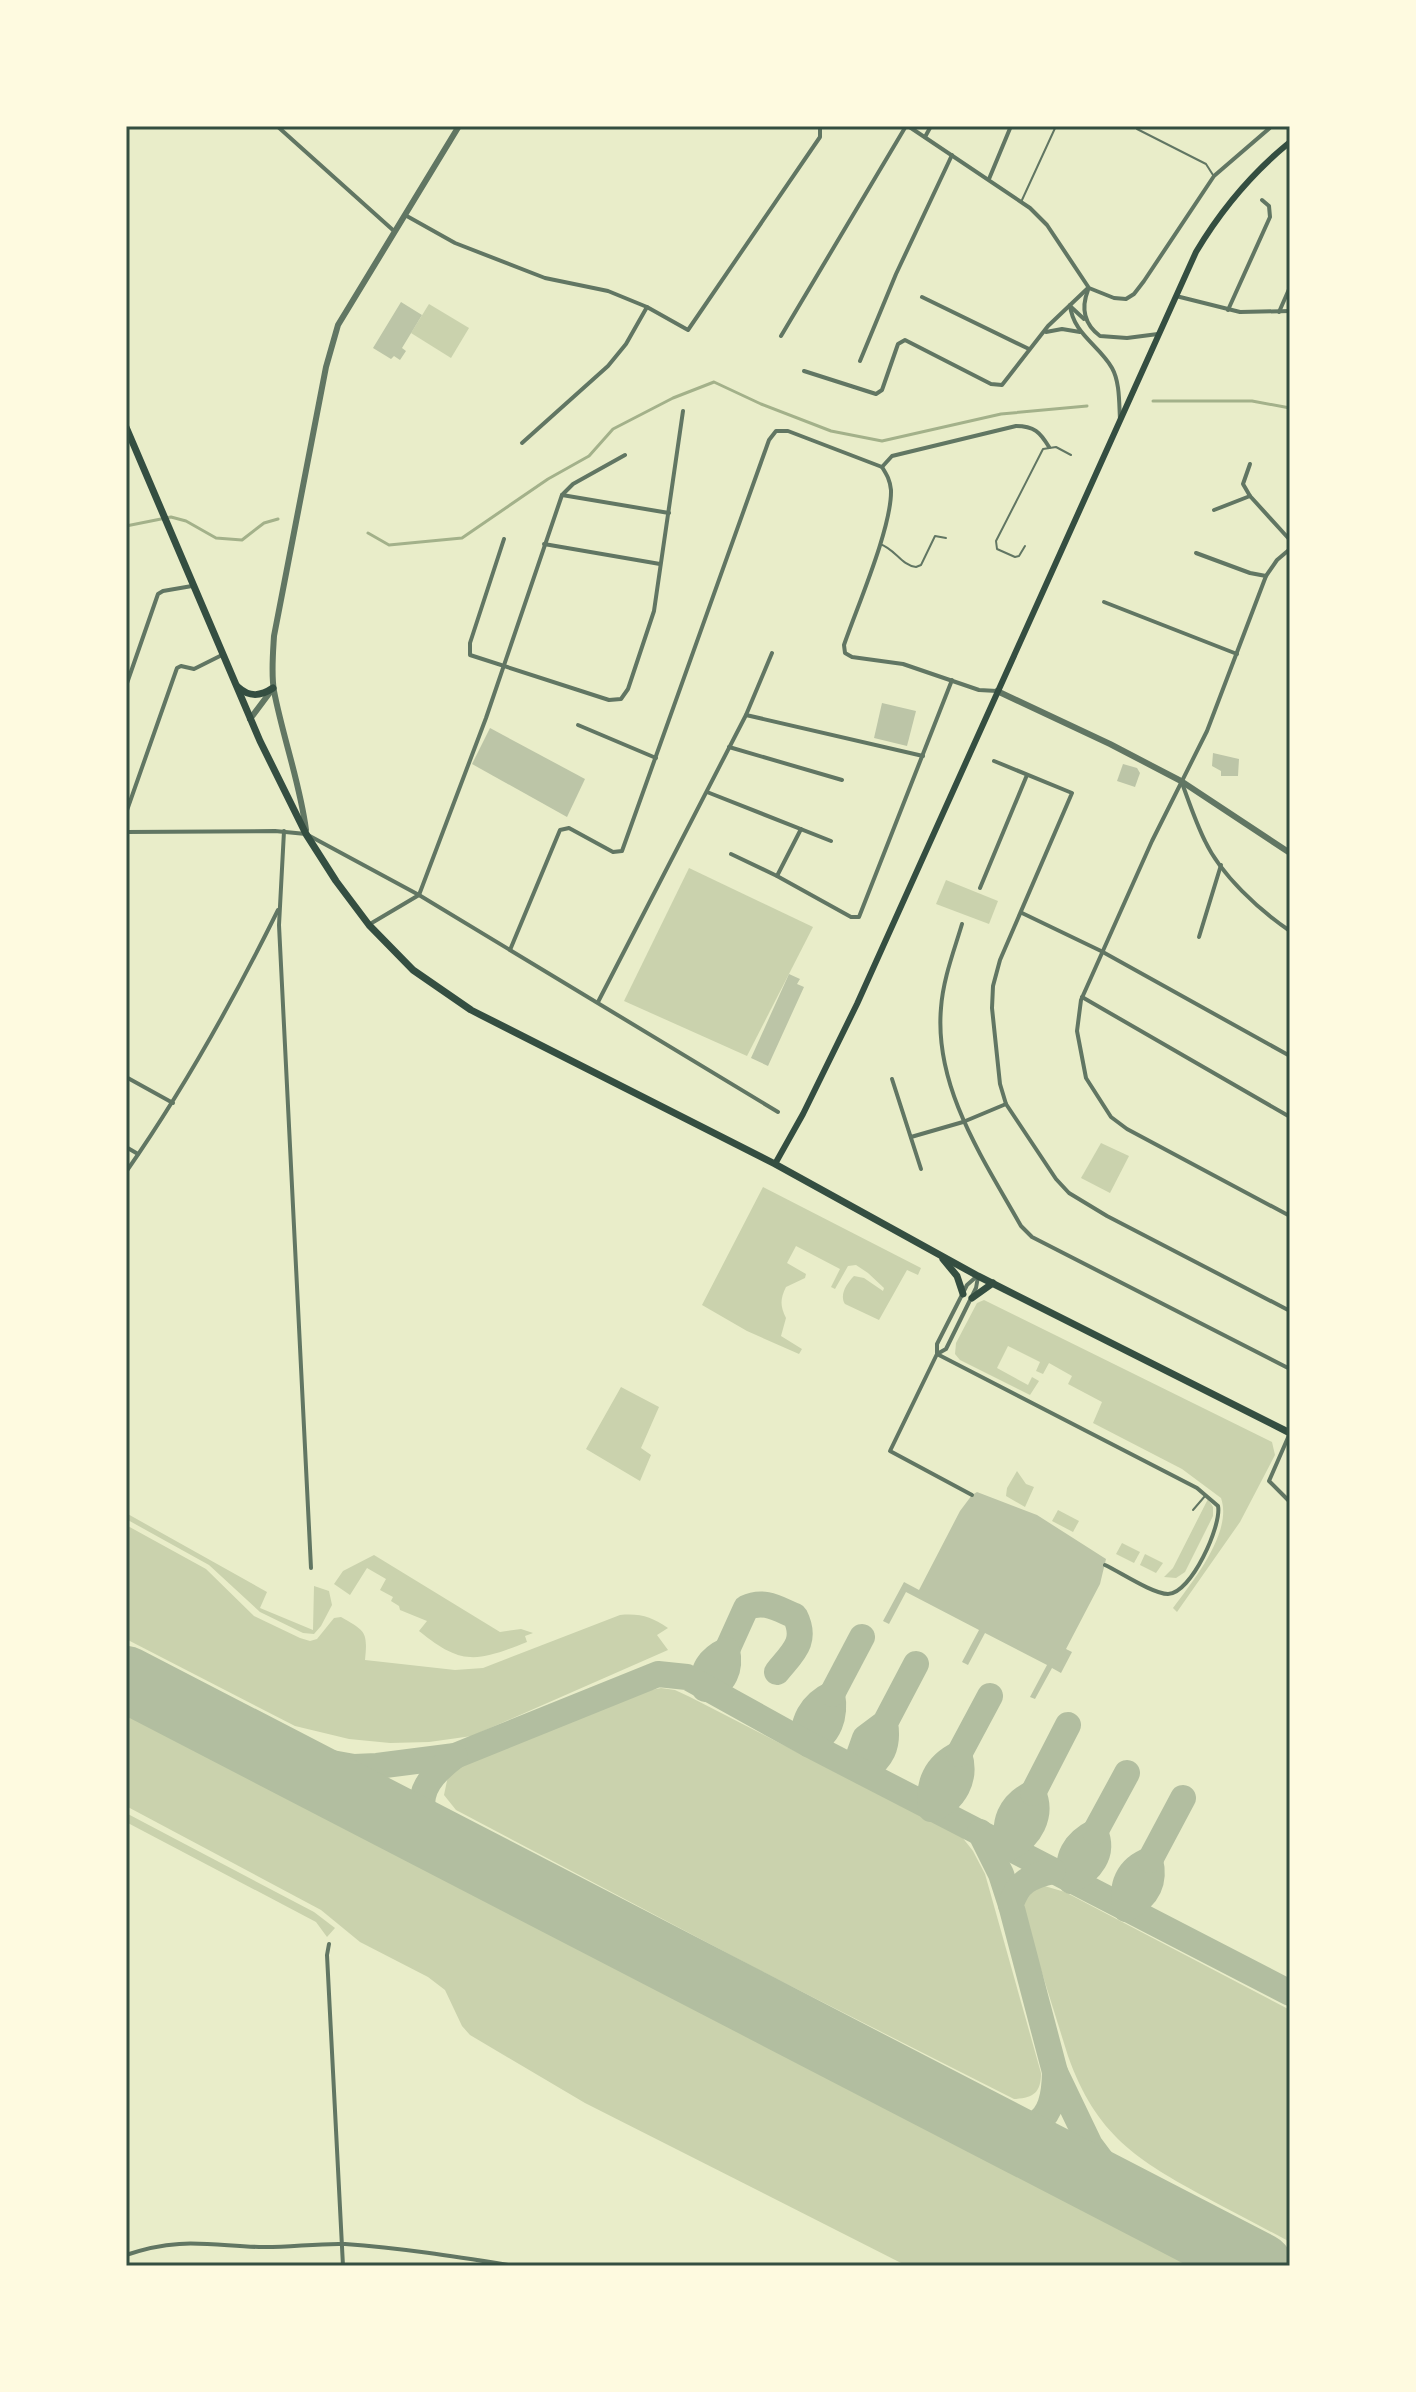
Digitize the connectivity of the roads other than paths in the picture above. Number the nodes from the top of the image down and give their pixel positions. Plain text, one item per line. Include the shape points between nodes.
1 (277, 126) edge
2 (459, 126) edge
3 (820, 126) edge
4 (907, 126) edge
5 (931, 126) edge
6 (1011, 126) edge
7 (1056, 126) edge
8 (1272, 126) edge
9 (1137, 129) dead end
10 (925, 137) junction
11 (1290, 142) edge
12 (952, 155) junction
13 (1214, 176) junction
14 (989, 179) junction
15 (1262, 200) dead end
16 (1022, 201) junction
17 (405, 215) junction
18 (395, 232) junction
19 (1290, 287) edge
20 (1089, 288) junction
21 (1176, 296) junction
22 (922, 297) dead end
23 (1070, 305) junction
24 (647, 307) junction
25 (1228, 310) junction
26 (1290, 311) edge
27 (1279, 312) junction
28 (1086, 320) junction
29 (1043, 332) junction
30 (1081, 332) junction
31 (1159, 334) junction
32 (781, 336) dead end
33 (1029, 349) junction
34 (860, 361) dead end
35 (804, 371) dead end
36 (683, 411) dead end
37 (1120, 420) junction
38 (126, 427) edge
39 (522, 443) dead end
40 (1049, 447) junction
41 (625, 455) dead end
42 (1071, 455) dead end
43 (1250, 464) dead end
44 (882, 467) junction
45 (562, 495) junction
46 (1250, 496) junction
47 (1214, 510) dead end
48 (669, 513) junction
49 (946, 538) dead end
50 (504, 539) dead end
51 (1290, 540) edge
52 (544, 544) junction
53 (879, 544) junction
54 (1025, 546) dead end
55 (1290, 549) edge
56 (1196, 553) dead end
57 (661, 564) junction
58 (1266, 576) junction
59 (192, 586) junction
60 (1104, 602) dead end
61 (772, 653) dead end
62 (1237, 654) junction
63 (222, 655) junction
64 (502, 668) junction
65 (952, 680) junction
66 (126, 686) edge
67 (237, 686) junction
68 (273, 688) junction
69 (997, 691) junction
70 (746, 715) junction
71 (250, 719) junction
72 (578, 725) dead end
73 (729, 747) junction
74 (923, 756) junction
75 (656, 758) junction
76 (994, 761) dead end
77 (1027, 775) junction
78 (842, 780) dead end
79 (1181, 781) junction
80 (706, 791) junction
81 (126, 813) edge
82 (801, 829) junction
83 (284, 831) junction
84 (126, 832) edge
85 (306, 834) junction
86 (831, 841) dead end
87 (1290, 853) edge
88 (731, 854) dead end
89 (1221, 865) junction
90 (777, 876) junction
91 (980, 888) dead end
92 (419, 895) junction
93 (279, 908) junction
94 (1022, 913) junction
95 (962, 924) dead end
96 (369, 925) junction
97 (1290, 931) edge
98 (1199, 937) dead end
99 (510, 950) junction
100 (1101, 951) junction
101 (1082, 999) junction
102 (598, 1002) junction
103 (1290, 1056) edge
104 (126, 1077) edge
105 (892, 1079) dead end
106 (173, 1104) junction
107 (1006, 1104) junction
108 (778, 1112) dead end
109 (1290, 1117) edge
110 (963, 1122) junction
111 (911, 1137) junction
112 (126, 1147) edge
113 (139, 1154) junction
114 (775, 1164) junction
115 (921, 1169) dead end
116 (126, 1172) edge
117 (1290, 1216) edge
118 (939, 1254) junction
119 (978, 1276) junction
120 (993, 1283) junction
121 (963, 1294) junction
122 (972, 1298) junction
123 (1290, 1311) edge
124 (937, 1354) junction
125 (1290, 1369) edge
126 (1290, 1433) edge
127 (1206, 1494) junction
128 (972, 1495) dead end
129 (1290, 1502) edge
130 (1193, 1510) dead end
131 (1105, 1565) dead end
132 (311, 1568) dead end
133 (329, 1944) dead end
134 (342, 2244) junction
135 (126, 2255) edge
136 (343, 2266) edge
137 (515, 2266) edge

1 - 18 street
2 - 17 street
3 - 24 street via 820,137 688,330
4 - 10 street
4 - 32 street
5 - 10 street
6 - 14 street
7 - 16 lane
8 - 13 street
9 - 13 lane via 1206,164
10 - 12 street
11 - 21 main road via 1223,211
12 - 14 street
12 - 34 street
13 - 20 street via 1134,294 1114,298
14 - 16 street
15 - 25 street via 1270,217
16 - 20 street via 1047,225
17 - 18 street
17 - 24 street via 498,260
18 - 68 street via 338,325 326,367 274,636
19 - 27 street
20 - 23 street
20 - 28 street via 1083,308
21 - 25 street
21 - 31 main road
22 - 33 street
23 - 28 street
23 - 29 street
23 - 30 street
24 - 39 street via 608,366
25 - 27 street
26 - 27 street
28 - 31 street via 1111,339
29 - 30 street
29 - 33 street
30 - 37 street via 1115,376
31 - 37 main road
33 - 35 street via 1002,385 905,340 898,344 876,394
36 - 48 street
37 - 69 main road
38 - 59 main road
40 - 42 lane
40 - 44 street via 1037,430 1016,426 892,456
40 - 54 lane via 1043,449 996,541 997,549 1015,557
41 - 45 street
43 - 46 street via 1243,484
44 - 53 street via 891,492
44 - 75 street via 788,431 772,435
45 - 48 street
45 - 52 street
46 - 47 street
46 - 51 street
48 - 57 street
49 - 53 lane via 935,536 916,567
50 - 64 street via 469,648 473,658
52 - 57 street
52 - 64 street
53 - 65 street via 845,653
55 - 58 street
56 - 58 street
57 - 64 street via 654,611 621,699
58 - 62 street
59 - 63 main road
59 - 66 street via 158,594
60 - 62 street
61 - 70 street
62 - 79 street
63 - 67 main road
63 - 81 street via 194,669 177,668
64 - 92 street
65 - 69 street
65 - 74 street
67 - 68 main road via 256,695
67 - 71 main road
68 - 71 street
68 - 85 street
69 - 79 street
69 - 114 main road via 857,1004
70 - 73 street
70 - 74 street
71 - 85 main road
72 - 75 street
73 - 78 street
73 - 80 street
74 - 90 street via 859,917
75 - 99 street via 620,852 569,828 560,830
76 - 77 street
77 - 91 street
77 - 94 street via 1072,793
79 - 87 street
79 - 89 street via 1205,843
79 - 100 street
80 - 82 street
80 - 102 street
82 - 86 street
82 - 90 street
83 - 84 street
83 - 85 street
83 - 93 street
85 - 92 street
85 - 96 main road
88 - 90 street
89 - 97 street via 1258,908
89 - 98 street
92 - 96 street
92 - 99 street
93 - 106 street
93 - 132 street
94 - 100 street
94 - 107 street via 993,986 996,1060
95 - 110 street via 940,1022 949,1079
96 - 114 main road via 413,970 471,1010
99 - 102 street
100 - 101 street
100 - 103 street
101 - 109 street
101 - 117 street via 1077,1031 1082,1065 1111,1117
102 - 108 street
104 - 106 street
105 - 111 street
106 - 113 street
107 - 110 street
107 - 123 street via 1069,1193
110 - 111 street
110 - 125 street via 1032,1237
111 - 115 street
112 - 113 street
113 - 116 street
114 - 118 main road
118 - 119 main road
118 - 121 main road via 957,1276
119 - 120 main road
119 - 121 street
119 - 122 street
120 - 122 main road
120 - 126 main road
121 - 124 street
122 - 124 street via 946,1349
124 - 127 street
124 - 128 street via 890,1451
126 - 129 street via 1269,1481
127 - 130 lane
127 - 131 street via 1218,1506 1217,1526 1188,1582 1176,1592 1168,1594
133 - 134 street
134 - 135 street via 172,2243
134 - 136 street
134 - 137 street

